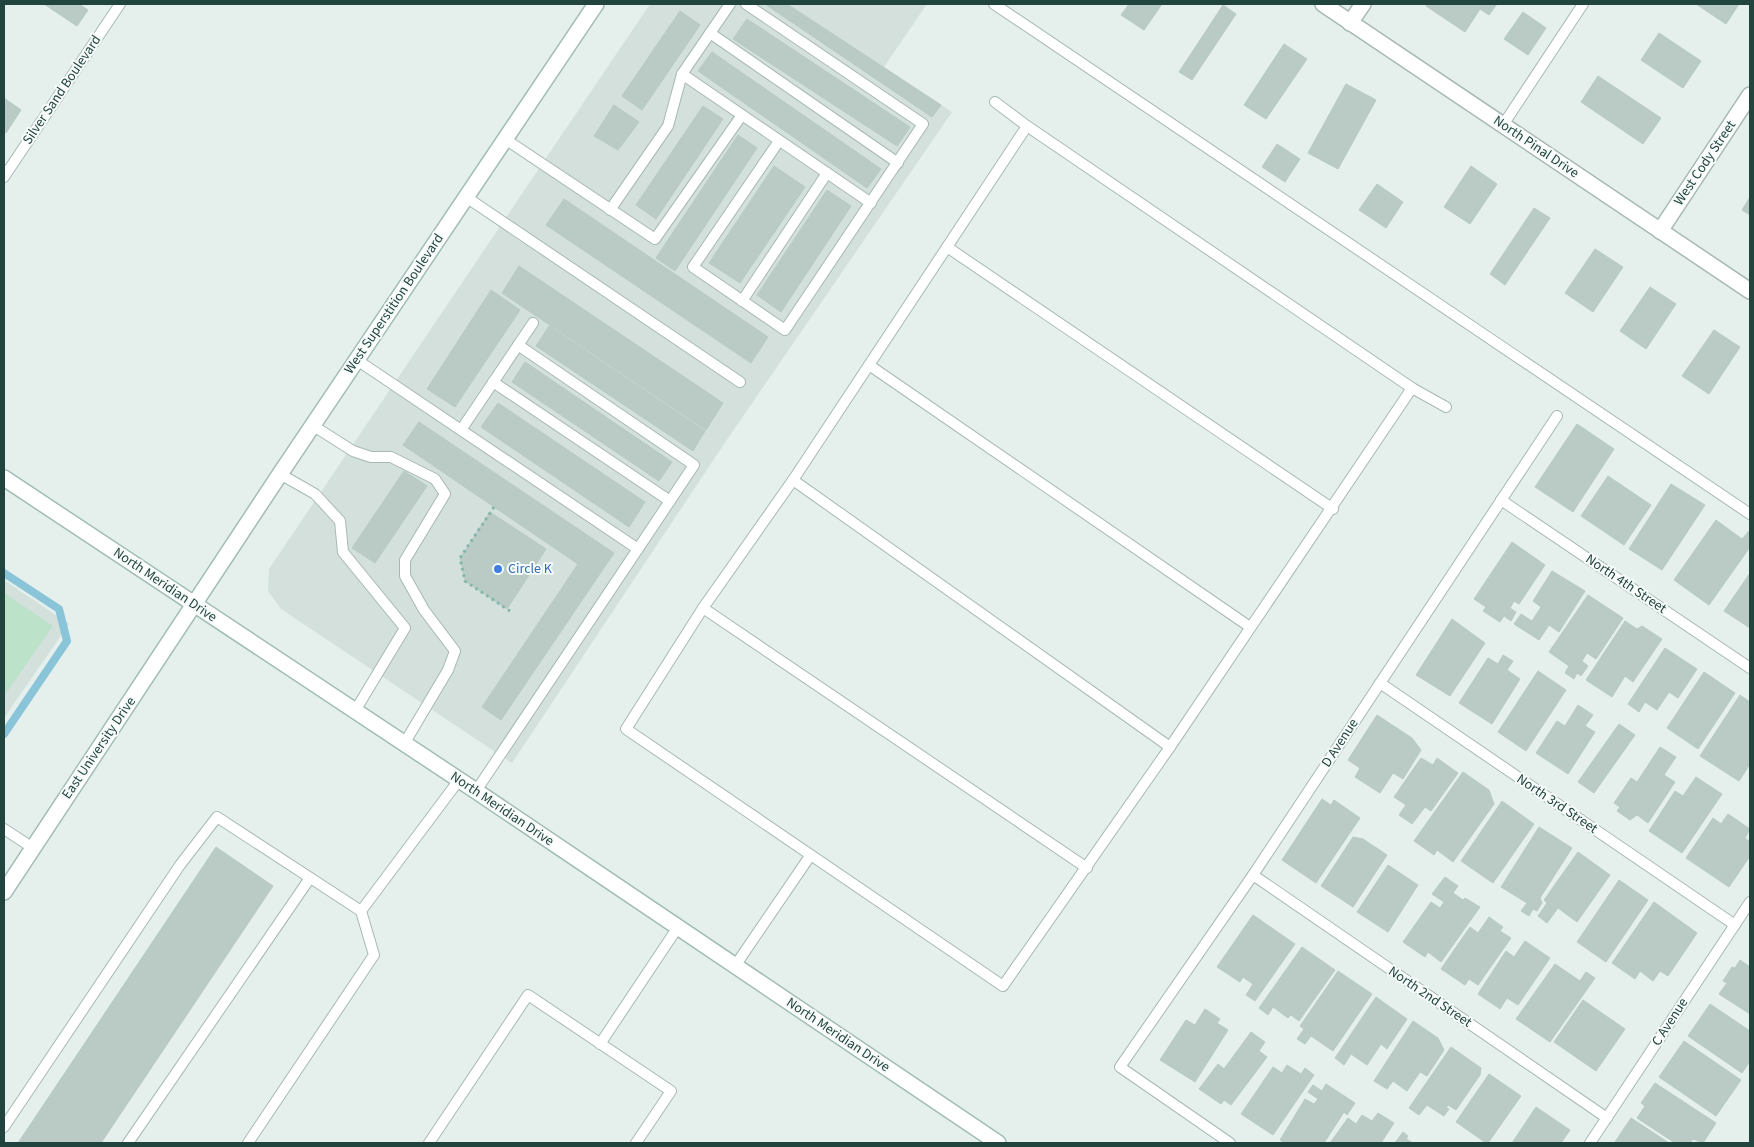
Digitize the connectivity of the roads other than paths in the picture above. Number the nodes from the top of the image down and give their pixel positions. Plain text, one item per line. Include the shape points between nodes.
1 (120, 4) edge
2 (596, 4) edge
3 (730, 4) edge
4 (746, 4) edge
5 (994, 4) edge
6 (1323, 4) edge
7 (1363, 4) edge
8 (1583, 4) edge
9 (1350, 23) junction
10 (710, 33) junction
11 (682, 74) junction
12 (1750, 95) edge
13 (995, 102) dead end
14 (742, 115) junction
15 (1503, 125) junction
16 (1027, 126) junction
17 (505, 139) junction
18 (779, 141) junction
19 (898, 163) junction
20 (827, 174) junction
21 (4, 177) edge
22 (466, 197) junction
23 (871, 203) junction
24 (610, 210) junction
25 (1660, 231) junction
26 (947, 247) junction
27 (1750, 291) edge
28 (742, 301) junction
29 (533, 323) dead end
30 (518, 345) junction
31 (357, 360) junction
32 (869, 365) junction
33 (493, 382) junction
34 (740, 382) dead end
35 (1412, 388) junction
36 (1446, 408) dead end
37 (1557, 416) dead end
38 (312, 425) junction
39 (462, 430) junction
40 (280, 474) junction
41 (4, 478) edge
42 (793, 480) junction
43 (1501, 500) junction
44 (670, 501) junction
45 (1333, 509) junction
46 (1750, 514) edge
47 (638, 549) junction
48 (194, 604) junction
49 (703, 608) junction
50 (1250, 627) junction
51 (1750, 668) edge
52 (1380, 683) junction
53 (355, 711) junction
54 (404, 744) junction
55 (1170, 747) junction
56 (459, 780) junction
57 (476, 791) junction
58 (4, 829) edge
59 (33, 848) junction
60 (810, 856) junction
61 (1087, 868) junction
62 (1253, 875) junction
63 (310, 878) junction
64 (4, 892) edge
65 (1750, 902) edge
66 (361, 911) junction
67 (1735, 925) junction
68 (678, 927) junction
69 (736, 966) junction
70 (600, 1044) junction
71 (1607, 1118) junction
72 (4, 1127) edge
73 (128, 1143) edge
74 (248, 1143) edge
75 (429, 1143) edge
76 (636, 1143) edge
77 (998, 1143) edge
78 (1230, 1143) edge
79 (1590, 1143) edge

1 - 21 lane, Silver Sand Boulevard
2 - 17 street, West Superstition Boulevard
3 - 10 lane
4 - 19 lane via 923,124
5 - 46 lane
6 - 9 street, North Pinal Drive
7 - 9 street
8 - 15 lane
9 - 15 street, North Pinal Drive
10 - 11 lane
10 - 19 lane
11 - 14 lane
11 - 24 lane via 668,126
12 - 25 street, West Cody Street
13 - 16 lane
14 - 18 lane
14 - 24 lane via 655,239
15 - 25 street, North Pinal Drive
16 - 26 lane
16 - 35 lane
17 - 22 street, West Superstition Boulevard
17 - 24 lane
18 - 20 lane
18 - 28 lane via 693,267
19 - 23 lane
20 - 23 lane
20 - 28 lane
22 - 31 street, West Superstition Boulevard
22 - 34 lane
23 - 28 lane via 785,330
25 - 27 street, North Pinal Drive
26 - 32 lane
26 - 45 lane
29 - 30 lane
30 - 33 lane
30 - 44 lane via 694,465
31 - 38 street, West Superstition Boulevard
31 - 39 lane
32 - 42 lane
32 - 50 lane
33 - 39 lane
33 - 44 lane
35 - 36 lane
35 - 45 lane
37 - 43 lane, D Avenue
38 - 40 street, West Superstition Boulevard
38 - 54 lane via 353,451 371,457 390,458 435,479 445,494 405,560 405,576 424,610 455,650 448,670
39 - 47 lane
40 - 48 street, West Superstition Boulevard
40 - 53 lane via 314,494 340,521 343,552 405,628
41 - 48 street, North Meridian Drive
42 - 49 lane
42 - 55 lane
43 - 51 lane, North 4th Street
43 - 52 lane, D Avenue
44 - 47 lane
45 - 50 lane
47 - 57 lane
48 - 53 street, North Meridian Drive
48 - 59 street, East University Drive
49 - 60 lane via 626,729
49 - 61 lane
50 - 55 lane
52 - 62 lane, D Avenue
52 - 67 lane, North 3rd Street
53 - 54 street, North Meridian Drive
54 - 56 street, North Meridian Drive
55 - 61 lane
56 - 57 street, North Meridian Drive
56 - 66 lane
57 - 68 street, North Meridian Drive
58 - 59 lane
59 - 64 street, East University Drive
60 - 61 lane via 1003,986
60 - 69 lane
62 - 71 lane, North 2nd Street
62 - 78 lane, D Avenue via 1120,1067
63 - 66 lane
63 - 72 lane via 217,818 180,865
63 - 73 lane
65 - 67 lane, C Avenue
66 - 74 lane via 374,955
67 - 71 lane, C Avenue
68 - 69 street, North Meridian Drive
68 - 70 lane
69 - 77 street, North Meridian Drive
70 - 75 lane via 528,996
70 - 76 lane via 671,1091
71 - 79 lane, C Avenue

